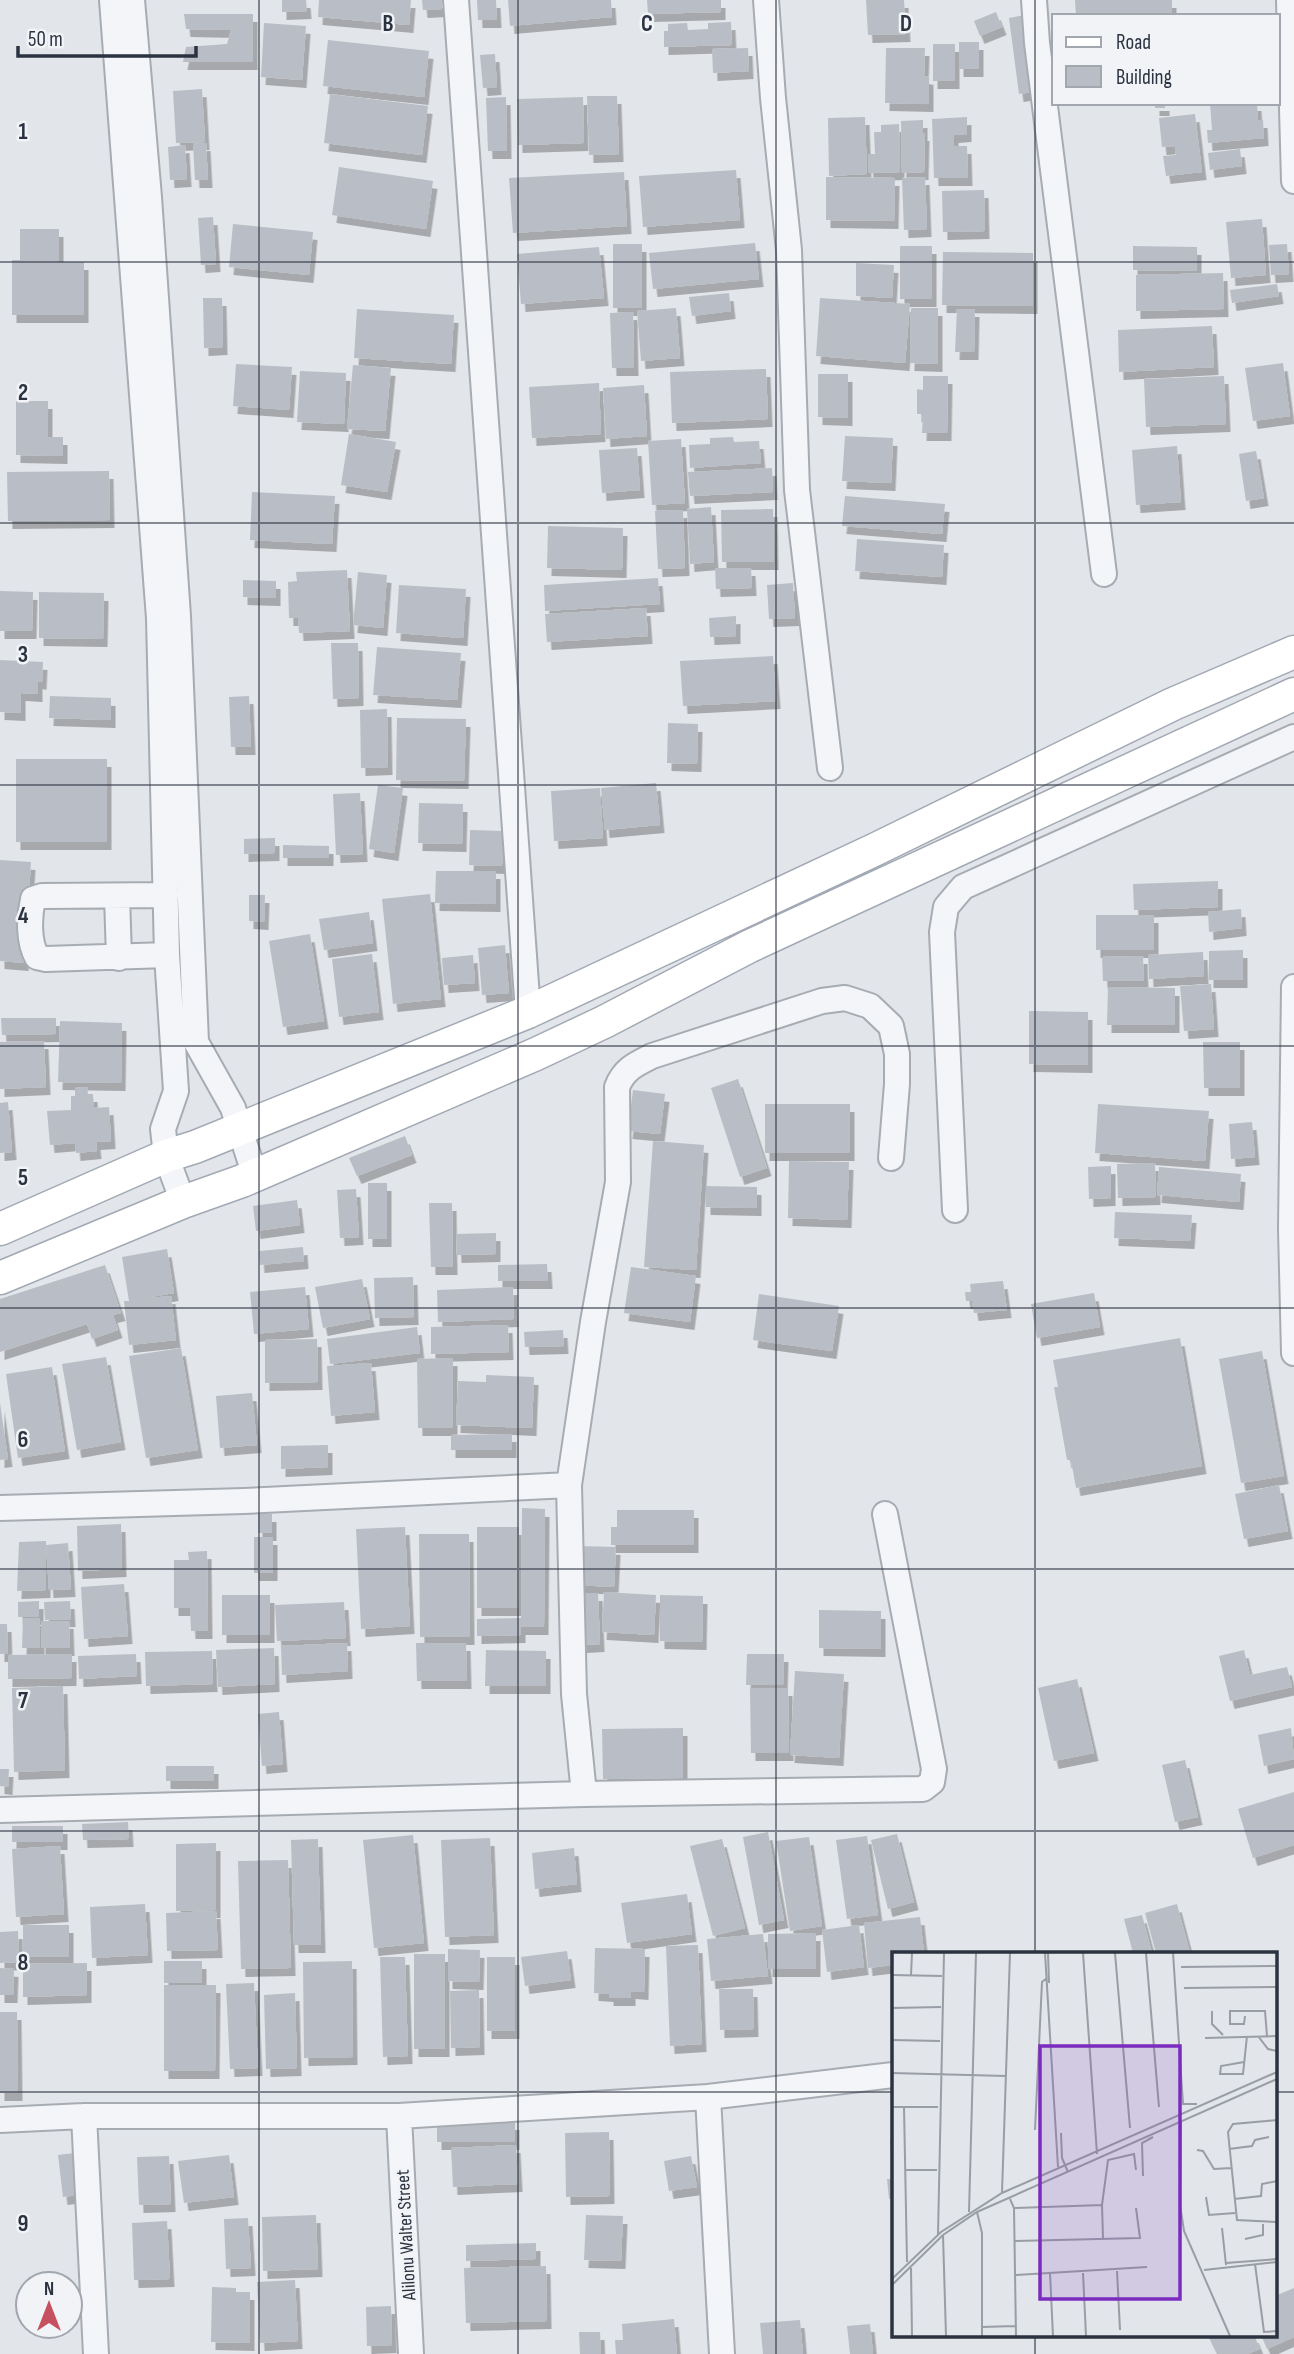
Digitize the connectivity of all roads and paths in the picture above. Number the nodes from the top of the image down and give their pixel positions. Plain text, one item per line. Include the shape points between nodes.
1 (111, 0) edge
2 (132, 0) edge
3 (456, 0) edge
4 (766, 0) edge
5 (1034, 0) edge
6 (1289, 0) edge
7 (1294, 181) edge
8 (1104, 574) dead end
9 (1294, 652) edge
10 (1294, 694) edge
11 (1294, 737) edge
12 (830, 768) dead end
13 (176, 839) junction
14 (166, 895) junction
15 (117, 896) junction
16 (167, 955) junction
17 (119, 958) junction
18 (1294, 988) edge
19 (528, 1012) junction
20 (241, 1127) junction
21 (166, 1156) junction
22 (891, 1158) dead end
23 (255, 1176) junction
24 (183, 1202) junction
25 (956, 1210) dead end
26 (0, 1229) edge
27 (0, 1278) edge
28 (1294, 1353) edge
29 (569, 1485) junction
30 (0, 1508) edge
31 (885, 1514) dead end
32 (584, 1794) junction
33 (0, 1810) edge
34 (892, 2075) edge
35 (708, 2097) junction
36 (85, 2116) junction
37 (399, 2116) junction
38 (0, 2120) edge
39 (96, 2354) edge
40 (411, 2354) edge
41 (722, 2354) edge

1 - 13 street
2 - 13 street via 178,616
3 - 19 street
4 - 12 street via 789,250 797,490
5 - 8 street
6 - 7 street
9 - 19 main road via 1173,704
10 - 23 main road via 750,946 536,1054
11 - 25 street via 963,887 946,907 942,932
13 - 14 street
13 - 20 street via 196,1042
14 - 15 street
14 - 16 street
15 - 17 street
15 - 17 street via 42,895 33,899 31,947 37,957 46,959
16 - 17 street
16 - 21 street via 176,1091 163,1129
18 - 28 street
19 - 20 main road
20 - 21 main road
20 - 23 street
21 - 24 street
21 - 26 main road
22 - 29 street via 897,1054 891,1026 870,1006 845,998 822,1001 652,1056 621,1077 617,1087 618,1182
23 - 24 main road
24 - 27 main road
29 - 30 street
29 - 32 street via 574,1694
31 - 32 street via 934,1769 932,1782 923,1789
32 - 33 street
34 - 35 street
35 - 37 street
35 - 41 street
36 - 37 street
36 - 38 street
36 - 39 street
37 - 40 street, Alilonu Walter Street

